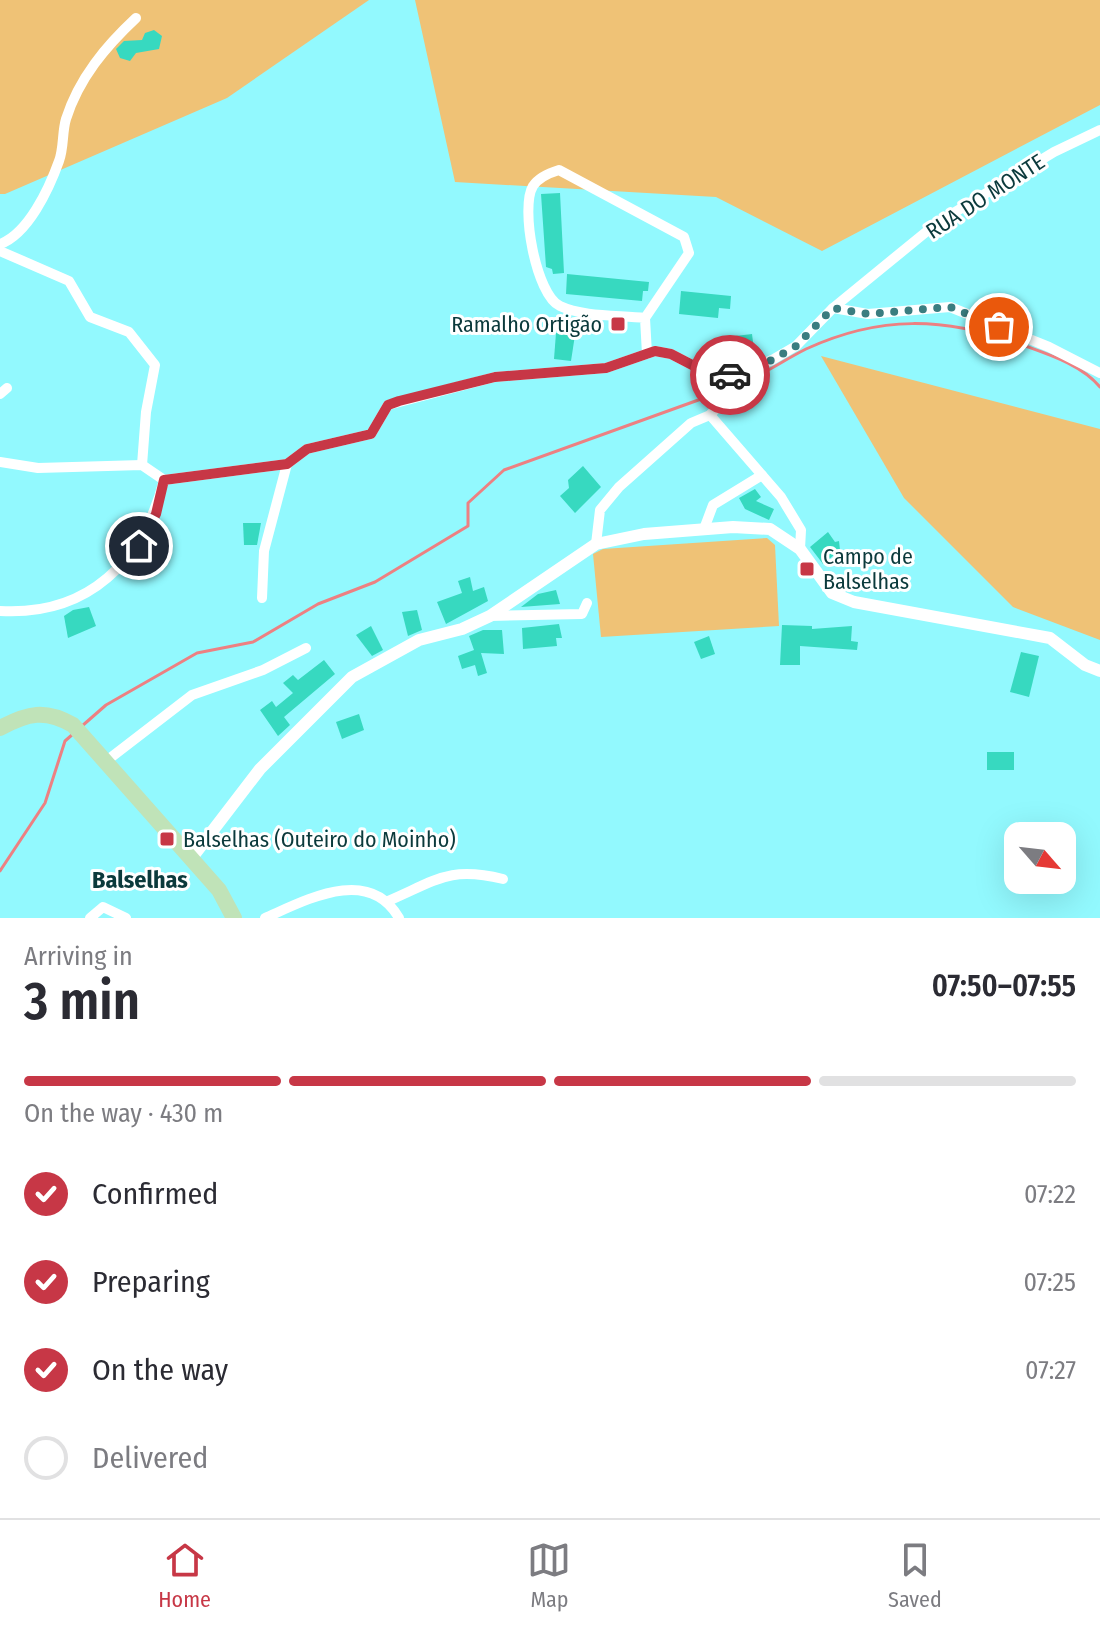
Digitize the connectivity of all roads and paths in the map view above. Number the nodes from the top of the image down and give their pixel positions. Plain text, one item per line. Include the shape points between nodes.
1 (136, 18) dead end
2 (1100, 130) edge
3 (0, 244) edge
4 (0, 251) edge
5 (833, 308) junction
6 (645, 318) junction
7 (647, 354) junction
8 (1100, 373) edge
9 (721, 380) junction
10 (710, 415) junction
11 (0, 462) edge
12 (287, 464) junction
13 (142, 465) junction
14 (762, 475) junction
15 (164, 480) junction
16 (704, 529) junction
17 (596, 544) junction
18 (800, 549) junction
19 (262, 598) dead end
20 (587, 603) dead end
21 (0, 611) edge
22 (490, 616) junction
23 (306, 648) dead end
24 (1100, 671) edge
25 (0, 728) edge
26 (105, 762) junction
27 (191, 859) junction
28 (503, 879) dead end
29 (388, 901) junction
30 (90, 918) edge
31 (126, 918) edge
32 (234, 918) edge
33 (265, 918) edge
34 (399, 918) edge

1 - 3 street via 90,69 66,119 60,160 42,197 15,239
2 - 5 street, RUA DO MONTE via 937,223
4 - 13 street via 69,281 90,317 129,332 155,365
5 - 8 street via 868,314 950,307
5 - 9 street, RUA DO MONTE via 796,346
6 - 6 street via 689,253 684,237 559,170 546,174 529,200 537,276 546,295 559,306
6 - 7 street
7 - 9 street via 671,354
7 - 12 street via 606,368 495,377 399,401 388,405 371,434 307,449
9 - 10 street via 721,403
10 - 14 street
10 - 17 street via 691,423 619,487 600,510
11 - 13 street via 38,468
12 - 15 street
12 - 19 street via 264,551
13 - 15 street
14 - 16 street via 713,505
14 - 18 street via 801,530
15 - 21 street via 156,514 139,546 87,593 24,612
16 - 17 street
16 - 18 street via 770,529
17 - 22 street
18 - 24 street via 832,593 854,602 1050,638
20 - 22 street via 582,614
22 - 27 street via 419,640 352,677 260,769
23 - 26 street via 192,695
25 - 26 main road via 25,715 43,713 78,730
26 - 27 main road
27 - 32 main road via 219,890
28 - 29 street via 453,872
29 - 33 street via 342,888
29 - 34 street
30 - 31 street via 103,907

